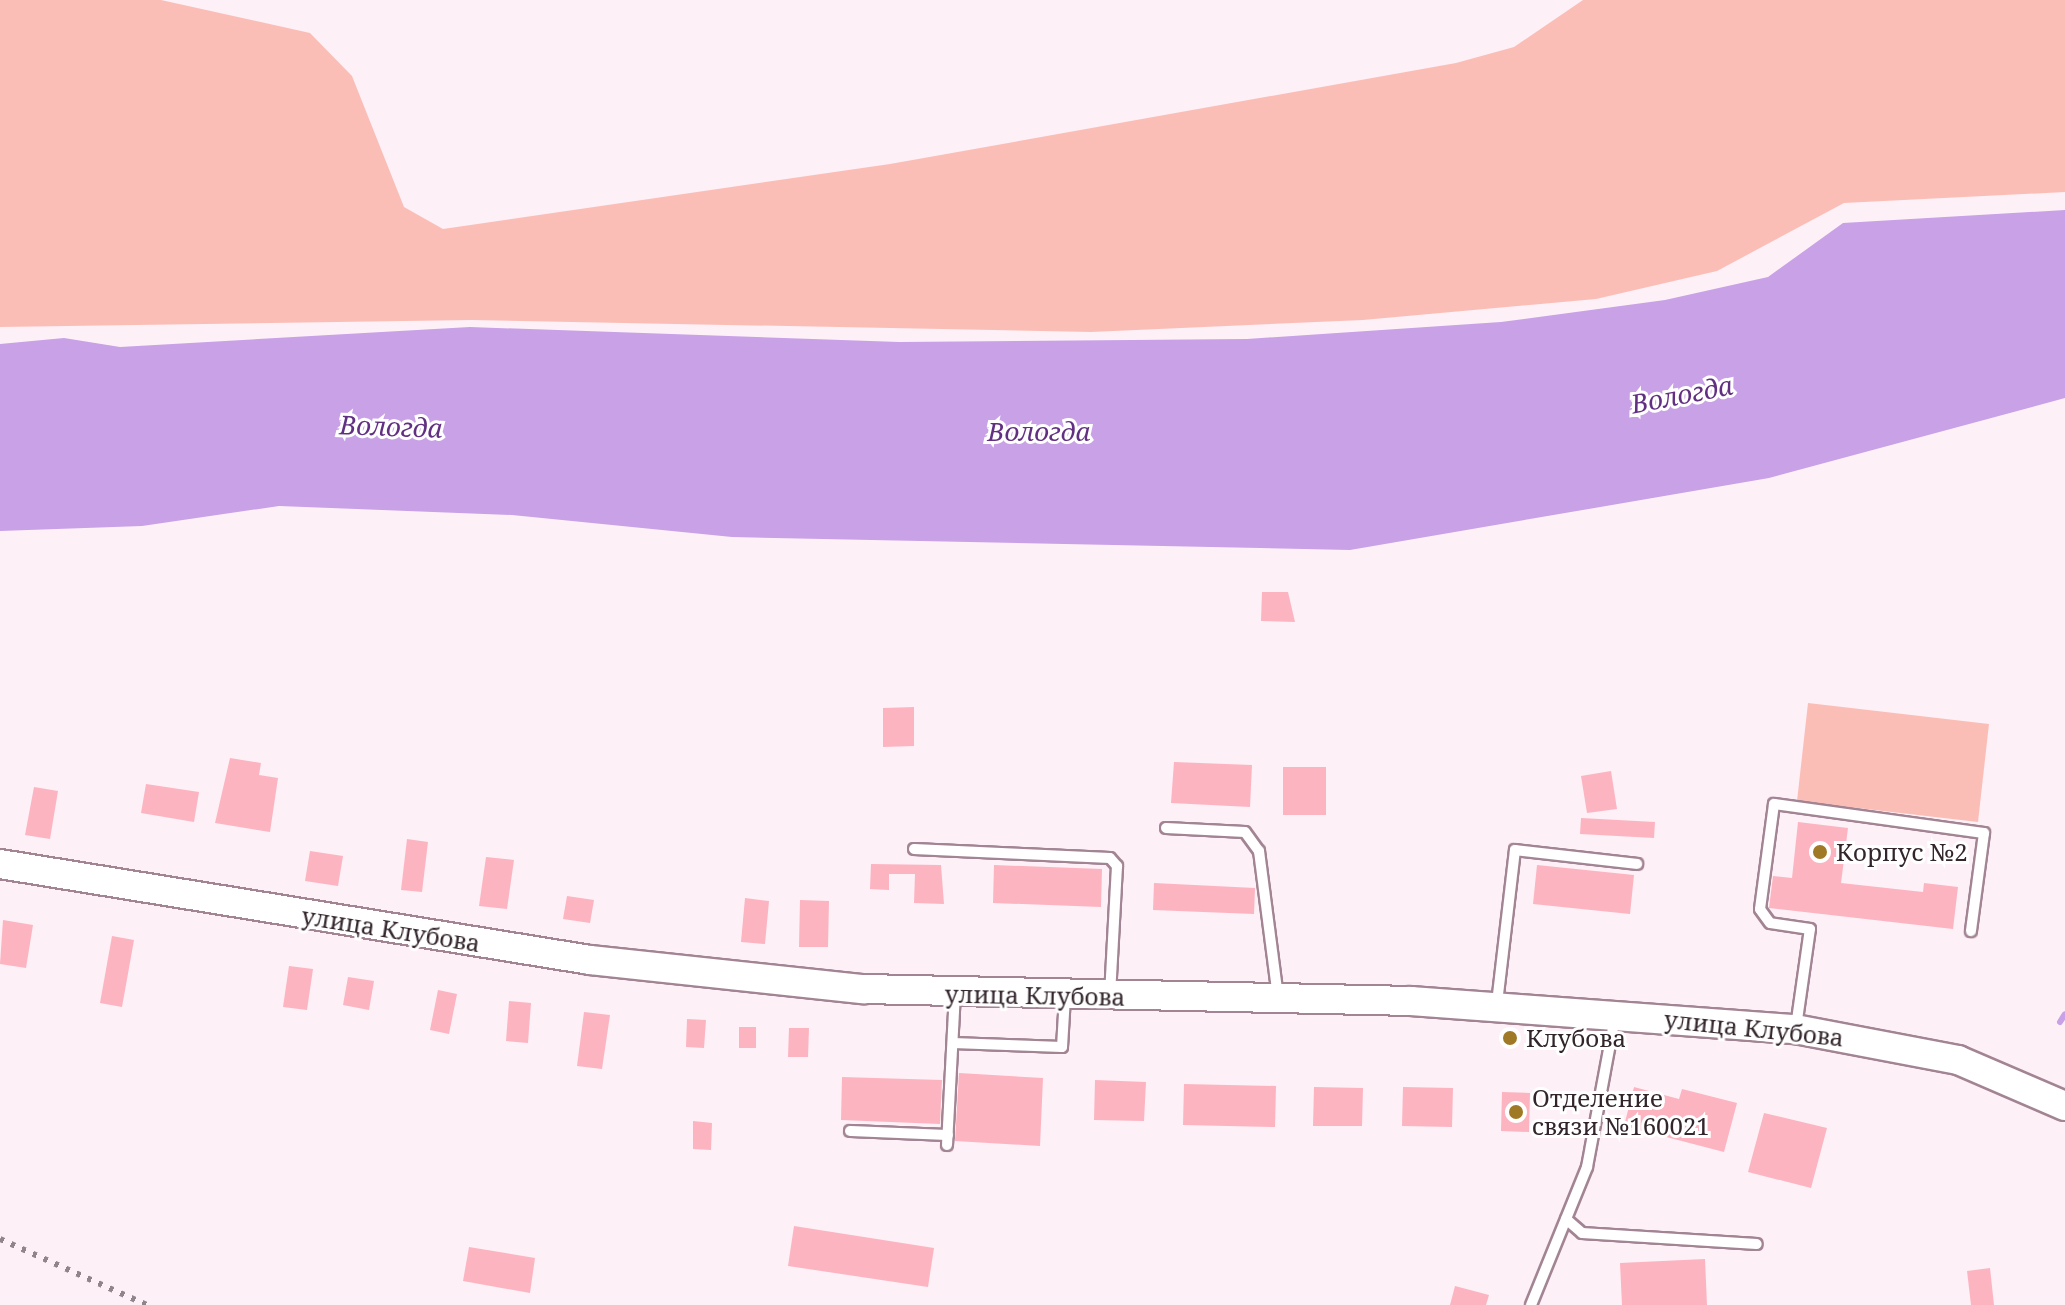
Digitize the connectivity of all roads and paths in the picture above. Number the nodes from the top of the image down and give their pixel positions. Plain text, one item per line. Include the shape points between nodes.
1 (1166, 828) dead end
2 (914, 849) dead end
3 (0, 864) edge
4 (1637, 864) dead end
5 (1971, 931) dead end
6 (955, 993) junction
7 (1065, 995) junction
8 (1110, 996) junction
9 (1278, 1000) junction
10 (1497, 1005) junction
11 (1615, 1015) junction
12 (1795, 1029) junction
13 (953, 1043) junction
14 (2065, 1106) edge
15 (850, 1131) dead end
16 (1566, 1219) junction
17 (1757, 1244) dead end
18 (1531, 1305) edge

1 - 9 lane via 1245,832 1259,851
2 - 8 lane via 1110,858 1117,866
3 - 6 main road, улица Клубова via 590,960
4 - 10 lane via 1515,850
5 - 12 lane via 1984,833 1774,804 1760,909 1770,923 1810,929
6 - 7 main road, улица Клубова
6 - 13 lane
7 - 8 main road, улица Клубова
7 - 13 lane via 1062,1047
8 - 9 main road, улица Клубова
9 - 10 main road, улица Клубова
10 - 11 main road, улица Клубова
11 - 12 main road, улица Клубова
11 - 16 lane via 1587,1167
12 - 14 main road, улица Клубова via 1958,1060
13 - 15 lane via 948,1140
16 - 17 lane via 1582,1233
16 - 18 lane

